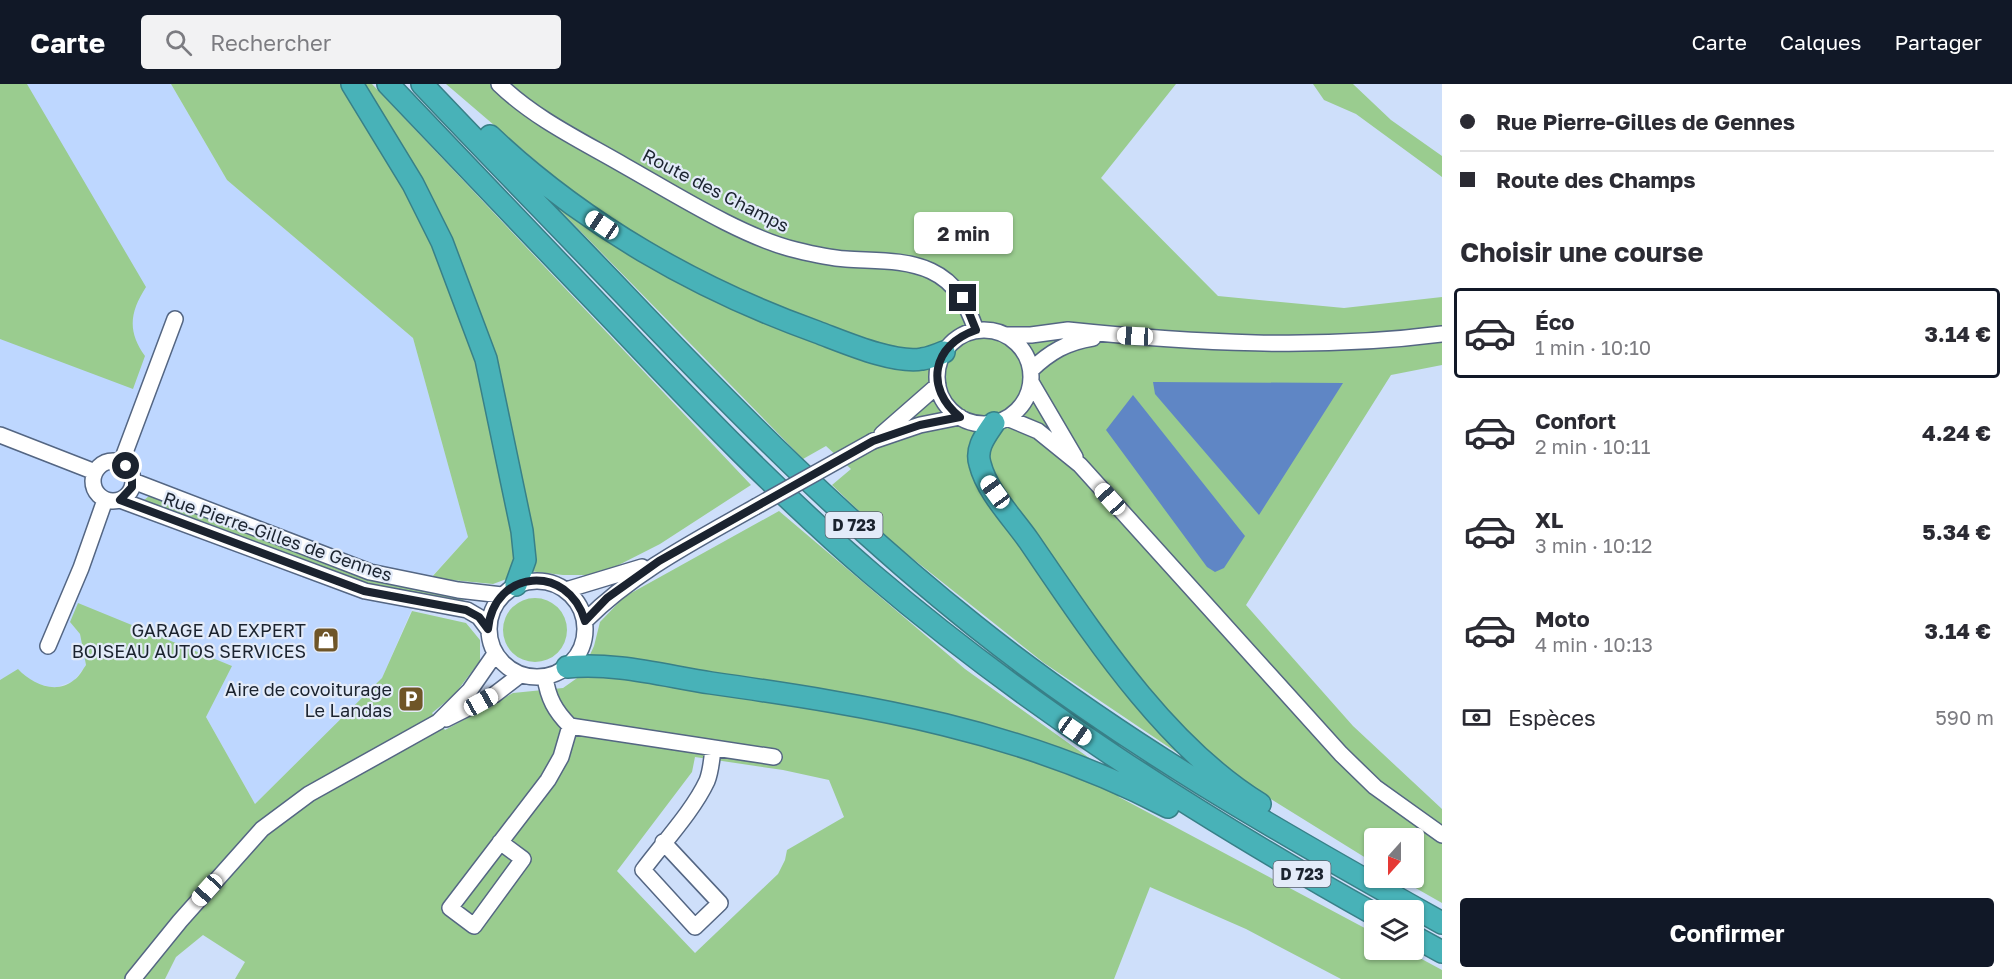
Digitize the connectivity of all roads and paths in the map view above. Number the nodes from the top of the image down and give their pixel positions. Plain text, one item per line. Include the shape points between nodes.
1 (352, 84) edge
2 (388, 84) edge
3 (422, 84) edge
4 (499, 84) edge
5 (444, 107) junction
6 (175, 319) dead end
7 (976, 330) junction
8 (1442, 334) edge
9 (1007, 335) junction
10 (1111, 335) junction
11 (944, 352) junction
12 (1031, 376) junction
13 (938, 385) junction
14 (960, 417) junction
15 (1001, 420) junction
16 (0, 435) edge
17 (873, 441) junction
18 (121, 463) junction
19 (1080, 465) junction
20 (95, 472) junction
21 (133, 481) junction
22 (113, 500) junction
23 (659, 561) junction
24 (509, 590) junction
25 (566, 590) junction
26 (585, 621) junction
27 (488, 629) junction
28 (48, 646) dead end
29 (495, 654) junction
30 (567, 667) junction
31 (520, 675) junction
32 (545, 677) junction
33 (438, 723) junction
34 (570, 726) junction
35 (713, 748) junction
36 (774, 757) dead end
37 (1231, 833) junction
38 (1442, 835) edge
39 (500, 842) junction
40 (663, 842) junction
41 (1332, 861) junction
42 (1364, 908) edge
43 (1442, 923) edge
44 (1424, 942) edge
45 (1442, 952) edge
46 (133, 979) edge

1 - 24 highway via 413,184 437,232 486,359 525,560
2 - 37 highway, D 723 via 726,438 831,538 946,635 1045,710
3 - 5 highway, D 723
4 - 7 street, Route des Champs via 552,124 744,230 794,250 842,259 916,265 932,271 958,291
5 - 11 highway via 478,125 521,164 597,221 660,261 724,294 800,326 886,355 921,360
5 - 41 highway, D 723 via 742,418 898,562 977,628 1097,717 1203,786
6 - 18 street
7 - 9 street
7 - 11 street via 952,342
8 - 10 street via 1302,344
9 - 10 street via 1068,330
9 - 12 street via 1027,356
10 - 12 street via 1076,340 1051,351
11 - 13 street
12 - 15 street via 1023,403
12 - 19 street
13 - 14 street via 950,409
13 - 17 street
14 - 15 street via 971,422
14 - 17 street
15 - 19 street via 1038,431
15 - 41 highway via 979,448 986,480 1158,716 1216,774 1315,838
16 - 20 street
17 - 23 street, bridge
18 - 20 street via 109,462
18 - 21 street via 130,471
19 - 38 street via 1341,753 1375,787
20 - 22 street via 95,491
21 - 22 street via 129,492
21 - 24 street, Rue Pierre-Gilles de Gennes via 370,572 458,590
22 - 27 street, Rue Pierre-Gilles de Gennes via 364,591 466,610 479,617
22 - 28 street
23 - 25 street
23 - 26 street via 607,598
24 - 25 street via 542,580
24 - 27 street via 489,617
25 - 26 street
26 - 30 street via 582,646
27 - 29 street
29 - 31 street
29 - 33 street via 470,690
30 - 32 street
30 - 37 highway via 582,665 740,687 945,723 1078,766 1207,830
31 - 32 street
31 - 33 street via 494,695
32 - 34 street via 550,699
33 - 46 street via 309,794 262,829
34 - 35 street
34 - 39 street via 561,757 548,780
35 - 36 street
35 - 40 street via 708,779
37 - 42 highway, D 723
39 - 39 street via 450,908 474,926 523,859
40 - 40 street via 643,870 695,927 720,903
41 - 43 highway, D 723
44 - 45 highway

